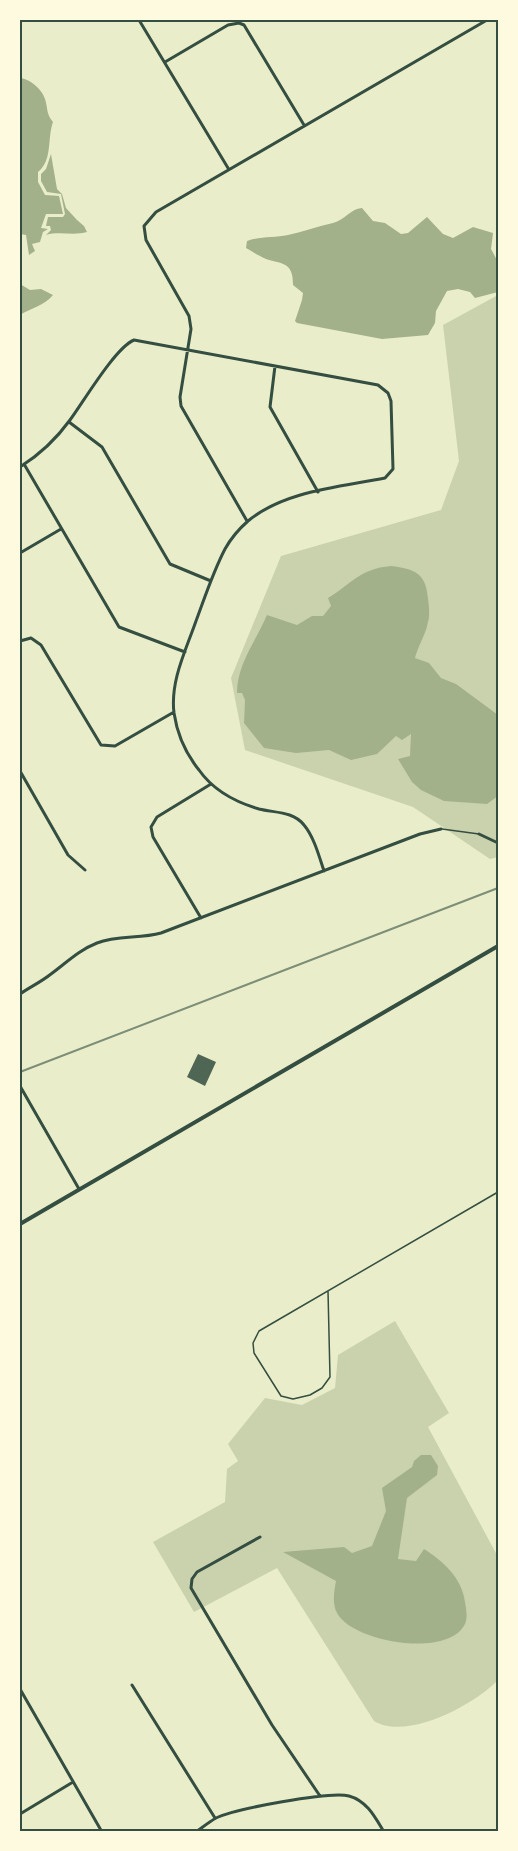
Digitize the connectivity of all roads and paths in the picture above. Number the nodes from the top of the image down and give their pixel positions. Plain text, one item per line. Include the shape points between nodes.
1 (139, 20) edge
2 (487, 20) edge
3 (165, 62) junction
4 (304, 125) junction
5 (228, 168) junction
6 (188, 351) junction
7 (275, 366) junction
8 (69, 422) junction
9 (24, 464) junction
10 (20, 467) edge
11 (318, 492) junction
12 (247, 522) junction
13 (61, 529) junction
14 (20, 553) edge
15 (211, 581) junction
16 (20, 641) edge
17 (185, 652) junction
18 (174, 712) junction
19 (20, 771) edge
20 (211, 784) junction
21 (441, 829) joint
22 (479, 834) joint
23 (498, 843) edge
24 (85, 870) dead end
25 (324, 871) junction
26 (201, 918) junction
27 (498, 946) edge
28 (20, 994) edge
29 (20, 1086) edge
30 (79, 1189) junction
31 (498, 1192) edge
32 (20, 1224) edge
33 (328, 1291) junction
34 (260, 1536) dead end
35 (132, 1685) dead end
36 (20, 1689) edge
37 (73, 1782) junction
38 (320, 1796) junction
39 (20, 1814) edge
40 (215, 1818) junction
41 (102, 1832) edge
42 (196, 1832) edge
43 (384, 1832) edge

1 - 3 street
2 - 4 street
3 - 4 street via 239,22
3 - 5 street
4 - 5 street
5 - 6 street via 156,212 144,226 146,240 189,316
6 - 7 street
6 - 8 street via 140,340 129,342
6 - 12 street via 181,406
7 - 11 street via 270,407
7 - 11 street via 378,386 388,393 393,469 385,478
8 - 9 street
8 - 15 street via 102,447 170,564
9 - 10 street
9 - 13 street
11 - 12 street via 278,502
12 - 15 street via 226,547
13 - 14 street
13 - 17 street via 119,627
15 - 17 street
16 - 18 street via 31,638 41,645 101,745 115,746
17 - 18 street via 174,689
18 - 20 street via 187,754
19 - 24 street via 68,855
20 - 25 street via 247,804 299,820 308,831
20 - 26 street via 157,817 151,827 153,837
21 - 22 lane
21 - 25 street
22 - 23 street
25 - 26 street
26 - 28 street via 148,936 99,942
27 - 30 street
29 - 30 street
30 - 32 street
31 - 33 lane
33 - 33 lane via 262,1329 254,1339 255,1356 278,1393 287,1399 310,1395 330,1377
34 - 38 street via 197,1572 191,1588 272,1725
35 - 40 street
36 - 37 street
37 - 39 street
37 - 41 street
38 - 40 street via 242,1809
38 - 43 street via 347,1795 363,1802
40 - 42 street

